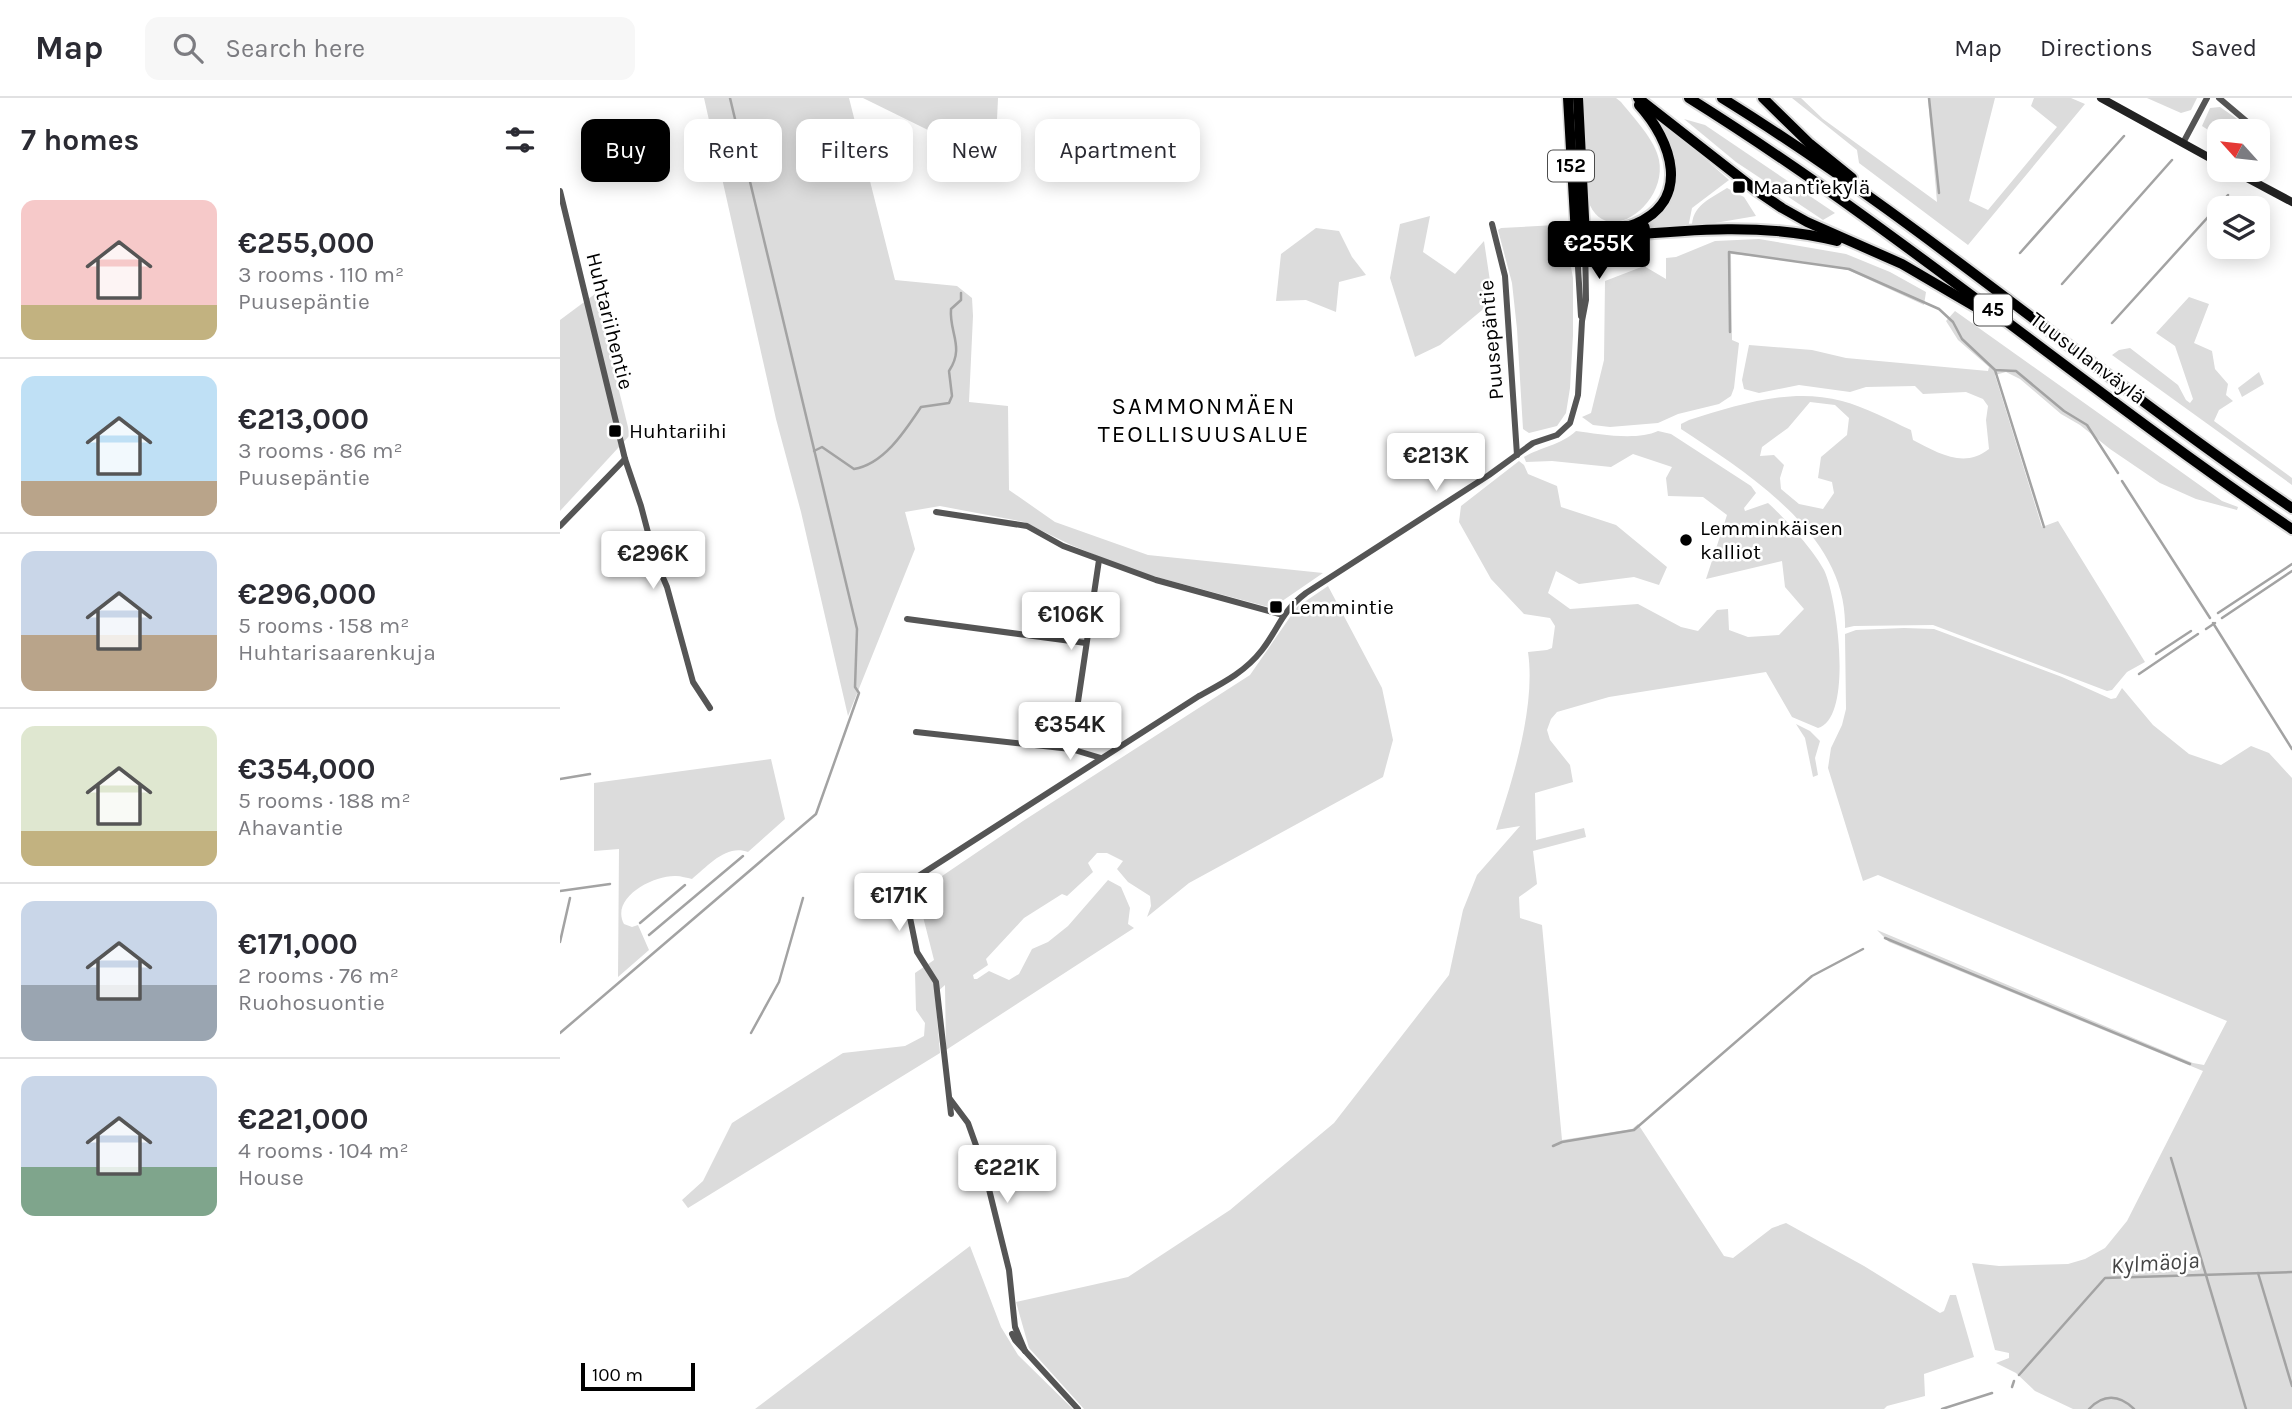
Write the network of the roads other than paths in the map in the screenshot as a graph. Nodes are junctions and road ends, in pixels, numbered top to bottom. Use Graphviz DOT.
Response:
graph roads {
  1 [pos="1568,98"];
  2 [pos="1577,98"];
  3 [pos="1635,98"];
  4 [pos="1689,98"];
  5 [pos="1722,98"];
  6 [pos="1763,98"];
  7 [pos="2101,98"];
  8 [pos="2207,98"];
  9 [pos="2219,98"];
  10 [pos="2244,119"];
  11 [pos="2183,143"];
  12 [pos="2207,156"];
  13 [pos="2254,182"];
  14 [pos="560,191"];
  15 [pos="2292,202"];
  16 [pos="1492,224"];
  17 [pos="1919,234"];
  18 [pos="1582,235"];
  19 [pos="1864,249"];
  20 [pos="2024,334"];
  21 [pos="1517,455"];
  22 [pos="625,459"];
  23 [pos="2292,508"];
  24 [pos="936,512"];
  25 [pos="560,526"];
  26 [pos="2292,529"];
  27 [pos="1099,560"];
  28 [pos="1283,615"];
  29 [pos="907,619"];
  30 [pos="1086,643"];
  31 [pos="710,708"];
  32 [pos="916,732"];
  33 [pos="1071,749"];
  34 [pos="1101,758"];
  35 [pos="948,1097"];
  36 [pos="951,1114"];
  37 [pos="1012,1334"];
  38 [pos="1025,1351"];
  39 [pos="1078,1409"];
  1 -- 18 [label="main road, 152"];
  2 -- 18 [label="main road, 152"];
  3 -- 18 [label="highway"];
  3 -- 19 [label="highway"];
  4 -- 20 [label="highway, Tuusulanväylä / 45"];
  5 -- 17 [label="highway, Tuusulanväylä / 45"];
  6 -- 17 [label="highway"];
  7 -- 11 [label="main road"];
  8 -- 11 [label="street"];
  9 -- 10 [label="street"];
  11 -- 12 [label="main road"];
  13 -- 15 [label="main road"];
  14 -- 22 [label="street, Huhtariihentie"];
  16 -- 21 [label="street, Puusepäntie"];
  17 -- 23 [label="highway, Tuusulanväylä / 45"];
  18 -- 19 [label="highway"];
  18 -- 21 [label="street"];
  19 -- 20 [label="highway"];
  20 -- 26 [label="highway, Tuusulanväylä / 45"];
  21 -- 28 [label="street"];
  22 -- 25 [label="street"];
  22 -- 31 [label="street, Huhtariihentie"];
  24 -- 27 [label="street"];
  27 -- 28 [label="street"];
  27 -- 30 [label="street"];
  28 -- 34 [label="street"];
  29 -- 30 [label="street"];
  30 -- 33 [label="street"];
  32 -- 33 [label="street"];
  33 -- 34 [label="street"];
  34 -- 35 [label="street"];
  35 -- 36 [label="street"];
  35 -- 38 [label="street"];
  37 -- 38 [label="street"];
  38 -- 39 [label="street"];
}
